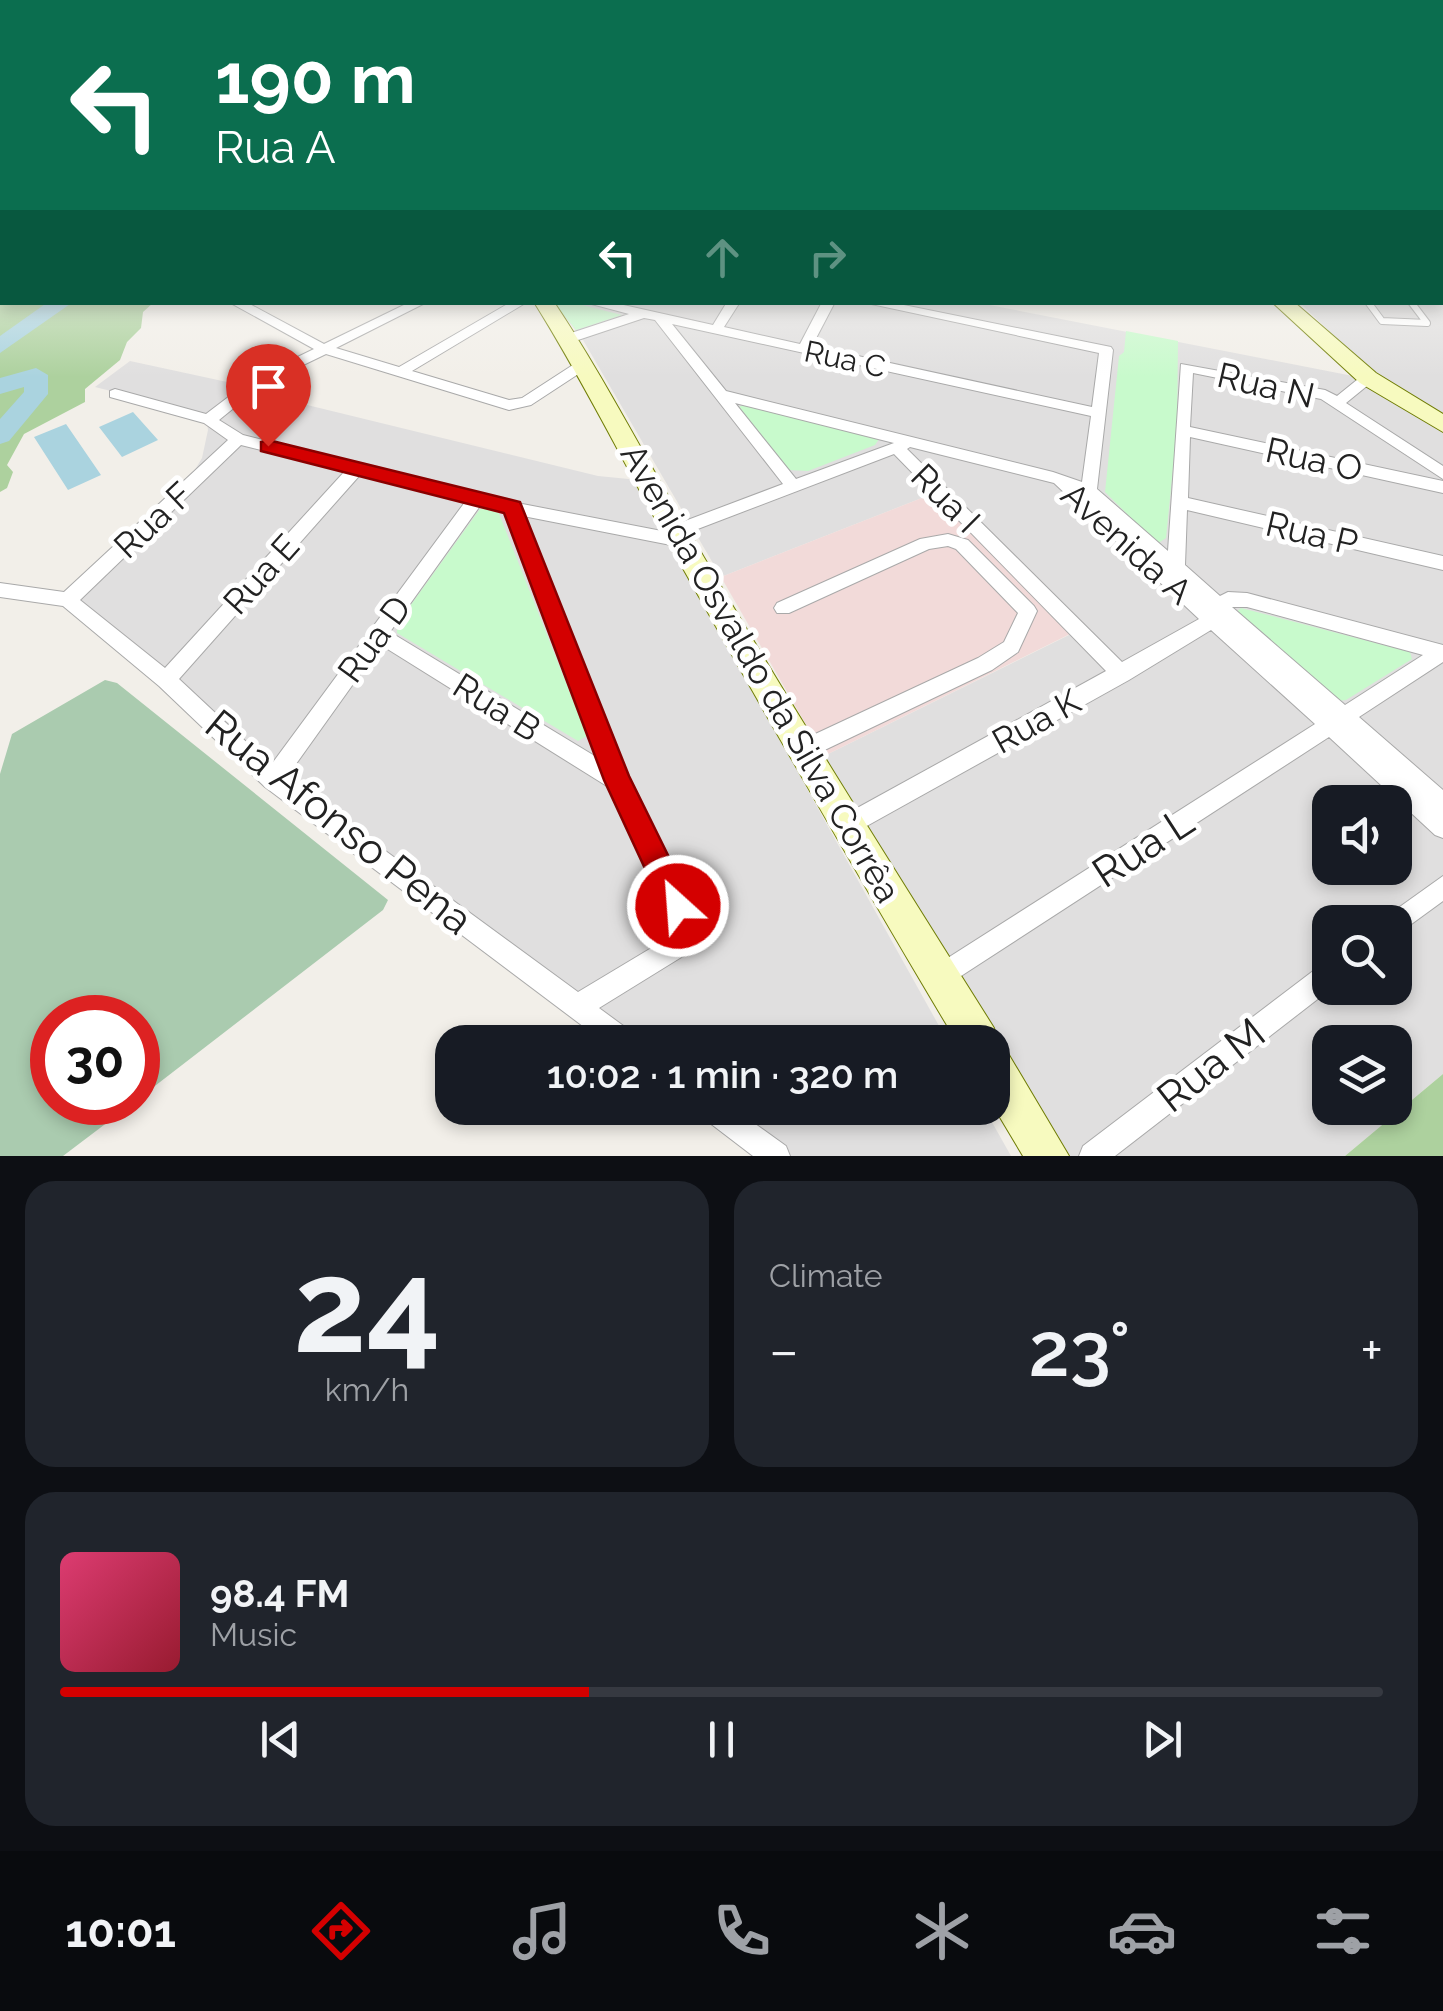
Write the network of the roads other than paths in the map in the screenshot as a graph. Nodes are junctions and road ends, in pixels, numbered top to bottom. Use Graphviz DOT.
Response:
graph roads {
  1 [pos="247,305"];
  2 [pos="415,305"];
  3 [pos="516,305"];
  4 [pos="546,305"];
  5 [pos="610,305"];
  6 [pos="732,305"];
  7 [pos="828,305"];
  8 [pos="883,305"];
  9 [pos="1285,305"];
  10 [pos="1370,305"];
  11 [pos="1413,305"];
  12 [pos="636,309"];
  13 [pos="661,319"];
  14 [pos="716,330"];
  15 [pos="567,339"];
  16 [pos="324,349"];
  17 [pos="803,350"];
  18 [pos="584,364"];
  19 [pos="399,373"];
  20 [pos="1368,378"];
  21 [pos="114,394"];
  22 [pos="722,395"];
  23 [pos="1336,403"];
  24 [pos="1099,413"];
  25 [pos="209,420"];
  26 [pos="1443,424"];
  27 [pos="1184,431"];
  28 [pos="238,439"];
  29 [pos="904,444"];
  30 [pos="357,468"];
  31 [pos="1443,474"];
  32 [pos="1053,477"];
  33 [pos="794,486"];
  34 [pos="1443,486"];
  35 [pos="1089,491"];
  36 [pos="477,498"];
  37 [pos="1182,503"];
  38 [pos="512,508"];
  39 [pos="678,536"];
  40 [pos="1443,564"];
  41 [pos="1176,568"];
  42 [pos="0,590"];
  43 [pos="68,600"];
  44 [pos="782,608"];
  45 [pos="1216,615"];
  46 [pos="377,633"];
  47 [pos="1442,653"];
  48 [pos="1122,674"];
  49 [pos="166,680"];
  50 [pos="1337,722"];
  51 [pos="803,750"];
  52 [pos="272,780"];
  53 [pos="617,780"];
  54 [pos="1443,804"];
  55 [pos="847,826"];
  56 [pos="1443,827"];
  57 [pos="1443,887"];
  58 [pos="1412,911"];
  59 [pos="941,977"];
  60 [pos="1312,988"];
  61 [pos="577,1008"];
  62 [pos="600,1025"];
  63 [pos="970,1025"];
  64 [pos="1010,1094"];
  65 [pos="734,1125"];
  66 [pos="776,1156"];
  67 [pos="1048,1156"];
  68 [pos="1092,1156"];
  1 -- 16 [label="street"];
  2 -- 16 [label="street"];
  3 -- 19 [label="street"];
  4 -- 15 [label="street, Avenida Osvaldo da Silva Corrêa"];
  5 -- 12 [label="street, Rua C"];
  6 -- 14 [label="street"];
  7 -- 17 [label="street"];
  8 -- 24 [label="street"];
  9 -- 20 [label="street"];
  10 -- 11 [label="lane"];
  12 -- 13 [label="street, Rua C"];
  12 -- 15 [label="street"];
  13 -- 14 [label="street, Rua C"];
  13 -- 22 [label="street"];
  14 -- 17 [label="street, Rua C"];
  15 -- 18 [label="street, Avenida Osvaldo da Silva Corrêa"];
  16 -- 19 [label="street"];
  16 -- 25 [label="street"];
  17 -- 24 [label="street, Rua C"];
  18 -- 19 [label="street"];
  18 -- 39 [label="street, Avenida Osvaldo da Silva Corrêa"];
  20 -- 23 [label="street"];
  20 -- 26 [label="street"];
  21 -- 25 [label="street"];
  22 -- 29 [label="street"];
  22 -- 33 [label="street"];
  23 -- 27 [label="street, Rua N"];
  23 -- 31 [label="street, Rua N"];
  24 -- 35 [label="street"];
  25 -- 28 [label="street"];
  27 -- 34 [label="street, Rua O"];
  27 -- 37 [label="street"];
  28 -- 30 [label="street"];
  28 -- 43 [label="street, Rua F"];
  29 -- 32 [label="street"];
  29 -- 33 [label="street, Rua I"];
  29 -- 48 [label="street, Rua I"];
  30 -- 36 [label="street"];
  30 -- 49 [label="street, Rua E"];
  32 -- 35 [label="street, Avenida A"];
  32 -- 45 [label="street, Avenida A"];
  33 -- 39 [label="street, Rua I"];
  35 -- 41 [label="street, Avenida A"];
  36 -- 38 [label="street"];
  36 -- 46 [label="street, Rua D"];
  37 -- 40 [label="street, Rua P"];
  37 -- 41 [label="street"];
  38 -- 39 [label="street"];
  38 -- 53 [label="street"];
  39 -- 51 [label="street, Avenida Osvaldo da Silva Corrêa"];
  41 -- 45 [label="street, Avenida A"];
  42 -- 43 [label="street"];
  43 -- 49 [label="street, Rua Afonso Pena"];
  44 -- 51 [label="street"];
  45 -- 47 [label="street"];
  45 -- 48 [label="street, Rua K"];
  45 -- 50 [label="street, Avenida A"];
  46 -- 52 [label="street, Rua D"];
  46 -- 53 [label="street, Rua B"];
  47 -- 50 [label="street, Rua L"];
  48 -- 55 [label="street, Rua K"];
  49 -- 52 [label="street, Rua Afonso Pena"];
  50 -- 54 [label="street, Avenida A"];
  50 -- 56 [label="street, Avenida A"];
  50 -- 59 [label="street, Rua L"];
  51 -- 55 [label="street, Avenida Osvaldo da Silva Corrêa"];
  52 -- 61 [label="street, Rua Afonso Pena"];
  53 -- 61 [label="street"];
  55 -- 59 [label="street, Avenida Osvaldo da Silva Corrêa"];
  57 -- 58 [label="street"];
  59 -- 63 [label="street, Avenida Osvaldo da Silva Corrêa"];
  60 -- 68 [label="street, Rua M"];
  61 -- 62 [label="street, Rua Afonso Pena"];
  64 -- 67 [label="street"];
  65 -- 66 [label="street"];
}
